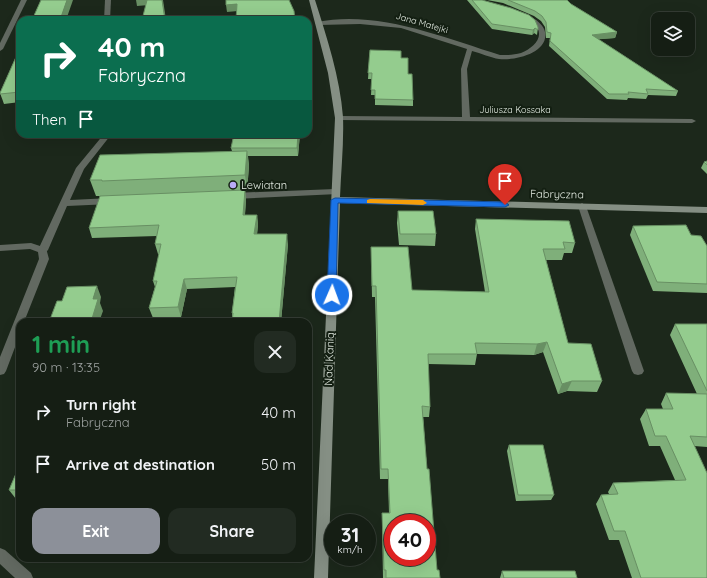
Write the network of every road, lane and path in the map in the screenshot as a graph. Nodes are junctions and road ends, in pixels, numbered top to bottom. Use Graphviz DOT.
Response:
graph roads {
  1 [pos="24,0"];
  2 [pos="108,0"];
  3 [pos="312,0"];
  4 [pos="515,12"];
  5 [pos="16,16"];
  6 [pos="16,16"];
  7 [pos="107,16"];
  8 [pos="319,23"];
  9 [pos="470,48"];
  10 [pos="0,49"];
  11 [pos="339,118"];
  12 [pos="466,119"];
  13 [pos="692,120"];
  14 [pos="105,138"];
  15 [pos="335,196"];
  16 [pos="223,197"];
  17 [pos="120,200"];
  18 [pos="64,202"];
  19 [pos="582,206"];
  20 [pos="707,210"];
  21 [pos="0,248"];
  22 [pos="43,250"];
  23 [pos="21,318"];
  24 [pos="16,330"];
  25 [pos="0,371"];
  26 [pos="638,371"];
  27 [pos="0,555"];
  28 [pos="26,578"];
  29 [pos="321,578"];
  1 -- 5 [label="street"];
  2 -- 7 [label="street"];
  3 -- 8 [label="street, Nad Kanią"];
  4 -- 9 [label="street, Jana Matejki"];
  6 -- 10 [label="street"];
  8 -- 9 [label="street, Jana Matejki"];
  8 -- 11 [label="street, Nad Kanią"];
  9 -- 12 [label="street"];
  11 -- 12 [label="street, Juliusza Kossaka"];
  11 -- 15 [label="street, Nad Kanią"];
  12 -- 13 [label="street, Juliusza Kossaka"];
  14 -- 18 [label="street"];
  15 -- 16 [label="street"];
  15 -- 19 [label="street, Fabryczna"];
  15 -- 29 [label="street, Nad Kanią"];
  17 -- 18 [label="street"];
  18 -- 22 [label="street"];
  19 -- 20 [label="street, Fabryczna"];
  19 -- 26 [label="street"];
  21 -- 22 [label="street"];
  22 -- 23 [label="street"];
  24 -- 25 [label="street"];
  27 -- 28 [label="street"];
}
